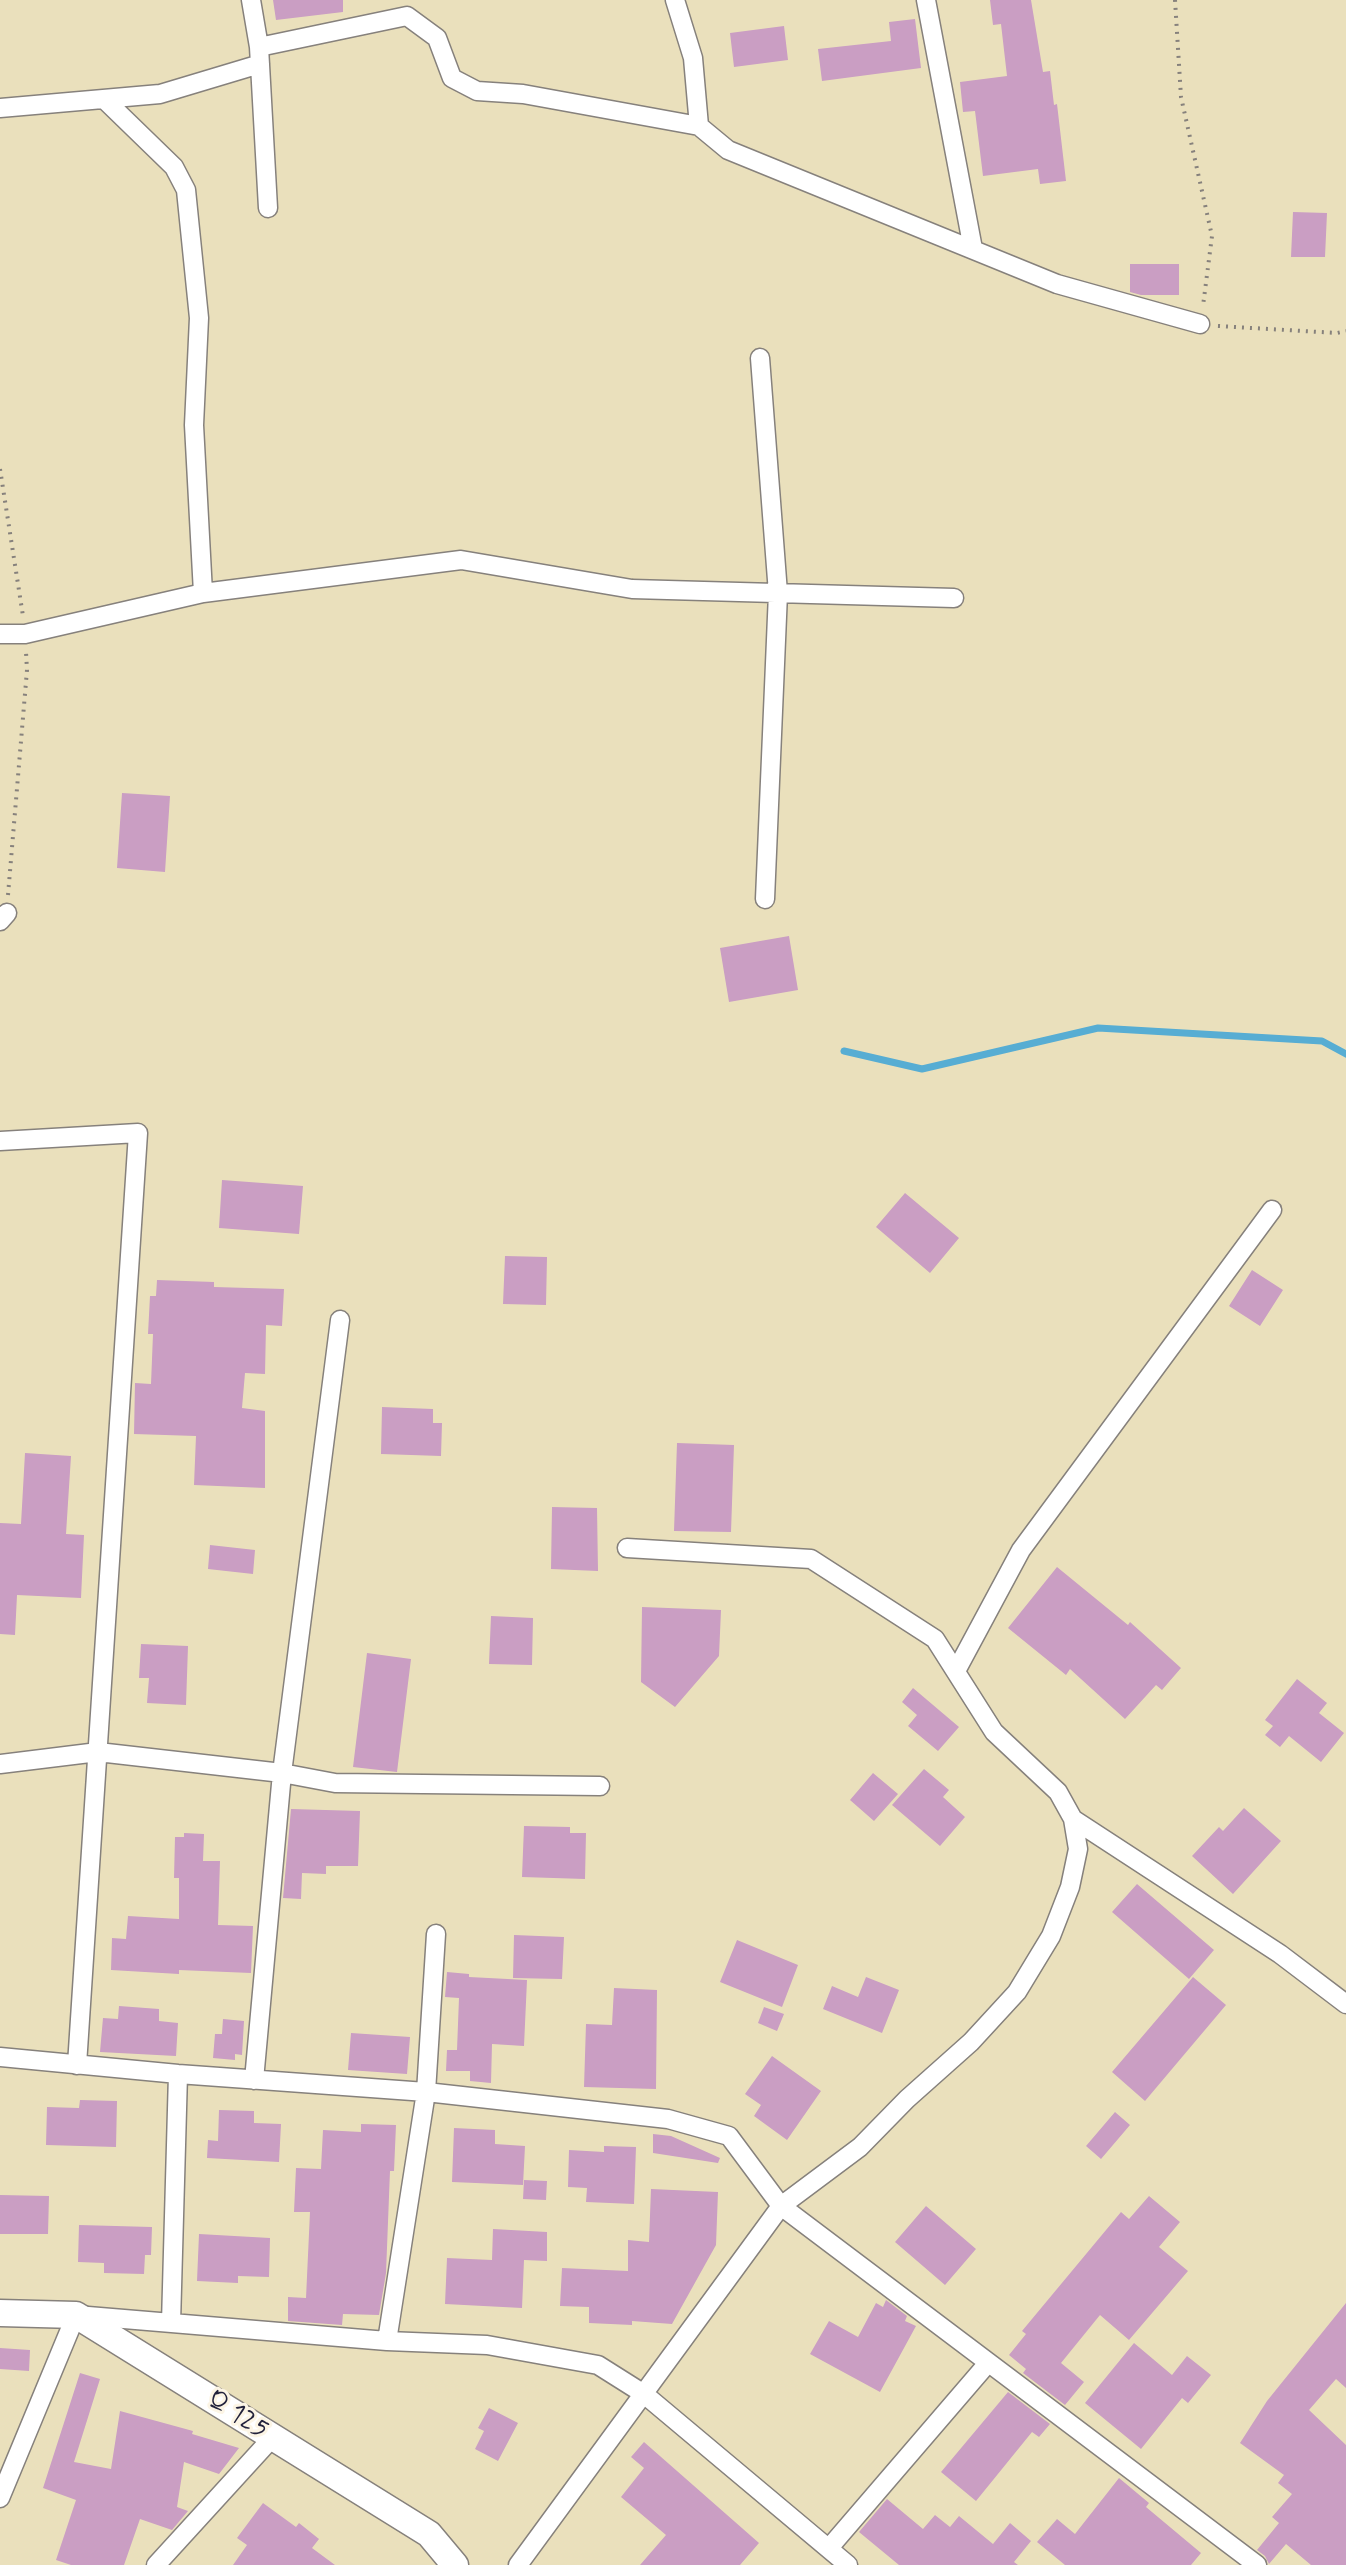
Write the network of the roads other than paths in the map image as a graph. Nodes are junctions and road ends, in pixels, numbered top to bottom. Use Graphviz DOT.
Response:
graph roads {
  1 [pos="251,0"];
  2 [pos="675,0"];
  3 [pos="926,0"];
  4 [pos="259,55"];
  5 [pos="105,100"];
  6 [pos="0,108"];
  7 [pos="699,126"];
  8 [pos="268,208"];
  9 [pos="973,249"];
  10 [pos="1200,324"];
  11 [pos="760,358"];
  12 [pos="203,593"];
  13 [pos="778,593"];
  14 [pos="954,598"];
  15 [pos="0,634"];
  16 [pos="765,899"];
  17 [pos="0,1141"];
  18 [pos="1272,1210"];
  19 [pos="340,1320"];
  20 [pos="627,1548"];
  21 [pos="956,1671"];
  22 [pos="98,1752"];
  23 [pos="0,1764"];
  24 [pos="282,1773"];
  25 [pos="600,1786"];
  26 [pos="1073,1819"];
  27 [pos="436,1934"];
  28 [pos="1346,2004"];
  29 [pos="0,2057"];
  30 [pos="77,2065"];
  31 [pos="178,2074"];
  32 [pos="254,2080"];
  33 [pos="426,2092"];
  34 [pos="781,2206"];
  35 [pos="0,2313"];
  36 [pos="76,2315"];
  37 [pos="171,2323"];
  38 [pos="387,2341"];
  39 [pos="988,2363"];
  40 [pos="644,2394"];
  41 [pos="272,2438"];
  42 [pos="0,2498"];
  43 [pos="829,2548"];
  44 [pos="156,2565"];
  45 [pos="455,2565"];
  46 [pos="518,2565"];
  47 [pos="848,2565"];
  48 [pos="1257,2565"];
  1 -- 4 [label="street"];
  2 -- 7 [label="street"];
  3 -- 9 [label="street"];
  4 -- 5 [label="street"];
  4 -- 7 [label="street"];
  4 -- 8 [label="street"];
  5 -- 6 [label="street"];
  5 -- 12 [label="street"];
  7 -- 9 [label="street"];
  9 -- 10 [label="street"];
  11 -- 13 [label="street"];
  12 -- 13 [label="street"];
  12 -- 15 [label="street"];
  13 -- 14 [label="street"];
  13 -- 16 [label="street"];
  17 -- 22 [label="street"];
  18 -- 21 [label="street"];
  19 -- 24 [label="street"];
  20 -- 21 [label="street"];
  21 -- 26 [label="street"];
  22 -- 23 [label="street"];
  22 -- 24 [label="street"];
  22 -- 30 [label="street"];
  24 -- 25 [label="street"];
  24 -- 32 [label="street"];
  26 -- 28 [label="street"];
  26 -- 34 [label="street"];
  27 -- 33 [label="street"];
  29 -- 30 [label="street"];
  30 -- 31 [label="street"];
  31 -- 32 [label="street"];
  31 -- 37 [label="street"];
  32 -- 33 [label="street"];
  33 -- 34 [label="street"];
  33 -- 38 [label="street"];
  34 -- 39 [label="street"];
  34 -- 40 [label="street"];
  35 -- 36 [label="street"];
  36 -- 37 [label="street"];
  36 -- 41 [label="street, Q 125"];
  36 -- 42 [label="street"];
  37 -- 38 [label="street"];
  38 -- 40 [label="street"];
  39 -- 43 [label="street"];
  39 -- 48 [label="street"];
  40 -- 43 [label="street"];
  40 -- 46 [label="street"];
  41 -- 44 [label="street"];
  41 -- 45 [label="street, Q 125"];
  43 -- 47 [label="street"];
}
